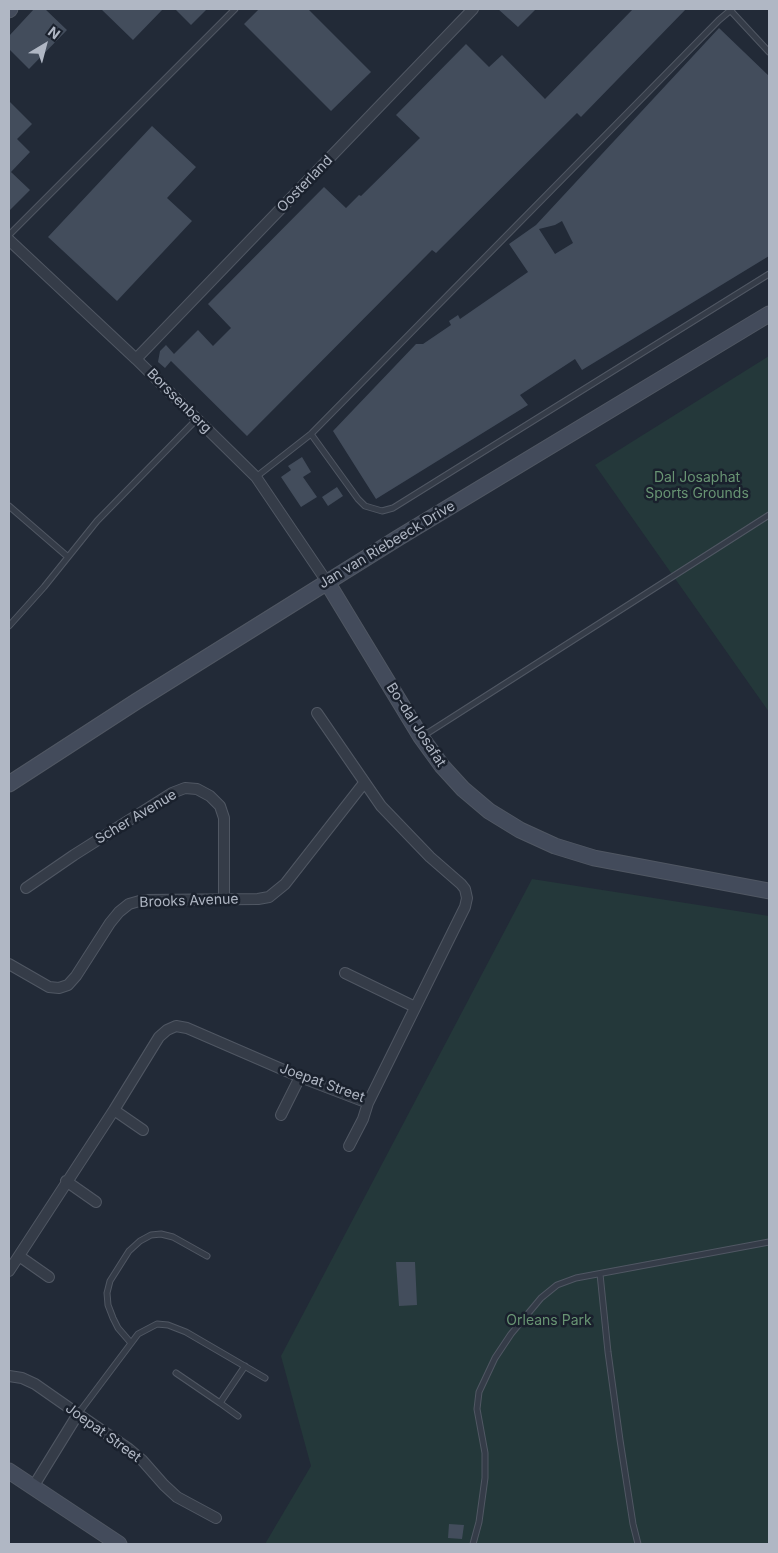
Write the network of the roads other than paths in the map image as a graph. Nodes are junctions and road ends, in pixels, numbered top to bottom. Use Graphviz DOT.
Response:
graph roads {
  1 [pos="235,9"];
  2 [pos="473,9"];
  3 [pos="731,9"];
  4 [pos="769,52"];
  5 [pos="9,235"];
  6 [pos="9,240"];
  7 [pos="769,274"];
  8 [pos="769,314"];
  9 [pos="136,359"];
  10 [pos="197,419"];
  11 [pos="311,434"];
  12 [pos="256,477"];
  13 [pos="9,506"];
  14 [pos="769,515"];
  15 [pos="68,557"];
  16 [pos="327,582"];
  17 [pos="9,626"];
  18 [pos="317,713"];
  19 [pos="421,737"];
  20 [pos="364,783"];
  21 [pos="9,784"];
  22 [pos="26,888"];
  23 [pos="769,891"];
  24 [pos="224,899"];
  25 [pos="9,964"];
  26 [pos="345,973"];
  27 [pos="415,1006"];
  28 [pos="300,1077"];
  29 [pos="368,1103"];
  30 [pos="114,1110"];
  31 [pos="281,1115"];
  32 [pos="143,1130"];
  33 [pos="349,1146"];
  34 [pos="66,1181"];
  35 [pos="96,1202"];
  36 [pos="769,1242"];
  37 [pos="18,1256"];
  38 [pos="207,1256"];
  39 [pos="9,1271"];
  40 [pos="600,1274"];
  41 [pos="48,1277"];
  42 [pos="131,1343"];
  43 [pos="245,1366"];
  44 [pos="176,1373"];
  45 [pos="9,1376"];
  46 [pos="265,1378"];
  47 [pos="220,1403"];
  48 [pos="78,1414"];
  49 [pos="238,1416"];
  50 [pos="9,1471"];
  51 [pos="33,1487"];
  52 [pos="216,1518"];
  53 [pos="119,1544"];
  54 [pos="473,1544"];
  55 [pos="638,1544"];
  1 -- 5 [label="lane"];
  2 -- 9 [label="street, Oosterland"];
  3 -- 4 [label="lane"];
  3 -- 11 [label="lane"];
  6 -- 9 [label="street, Borssenberg"];
  7 -- 11 [label="lane"];
  8 -- 16 [label="main road, Jan van Riebeeck Drive"];
  9 -- 10 [label="street, Borssenberg"];
  10 -- 12 [label="street, Borssenberg"];
  10 -- 15 [label="lane"];
  11 -- 12 [label="lane"];
  12 -- 16 [label="street, Borssenberg"];
  13 -- 15 [label="lane"];
  14 -- 19 [label="lane"];
  15 -- 17 [label="lane"];
  16 -- 19 [label="main road, Bo-dal Josafat"];
  16 -- 21 [label="main road, Jan van Riebeeck Drive"];
  18 -- 20 [label="street, Joepat Street"];
  19 -- 23 [label="main road, Bo-dal Josafat"];
  20 -- 24 [label="street, Brooks Avenue"];
  20 -- 27 [label="street, Joepat Street"];
  22 -- 24 [label="street, Scher Avenue"];
  24 -- 25 [label="street, Brooks Avenue"];
  26 -- 27 [label="street"];
  27 -- 29 [label="street, Joepat Street"];
  28 -- 29 [label="street, Joepat Street"];
  28 -- 30 [label="street, Joepat Street"];
  28 -- 31 [label="street"];
  29 -- 33 [label="street"];
  30 -- 32 [label="street"];
  30 -- 34 [label="street, Joepat Street"];
  34 -- 35 [label="street"];
  34 -- 37 [label="street, Joepat Street"];
  36 -- 40 [label="lane"];
  37 -- 39 [label="street, Joepat Street"];
  37 -- 41 [label="street"];
  38 -- 42 [label="lane"];
  40 -- 54 [label="lane"];
  40 -- 55 [label="lane"];
  42 -- 43 [label="lane"];
  42 -- 48 [label="lane"];
  43 -- 46 [label="lane"];
  43 -- 47 [label="lane"];
  44 -- 47 [label="lane"];
  45 -- 48 [label="street, Joepat Street"];
  47 -- 49 [label="lane"];
  48 -- 51 [label="street"];
  48 -- 52 [label="street, Joepat Street"];
  50 -- 51 [label="main road"];
  51 -- 53 [label="main road"];
}
